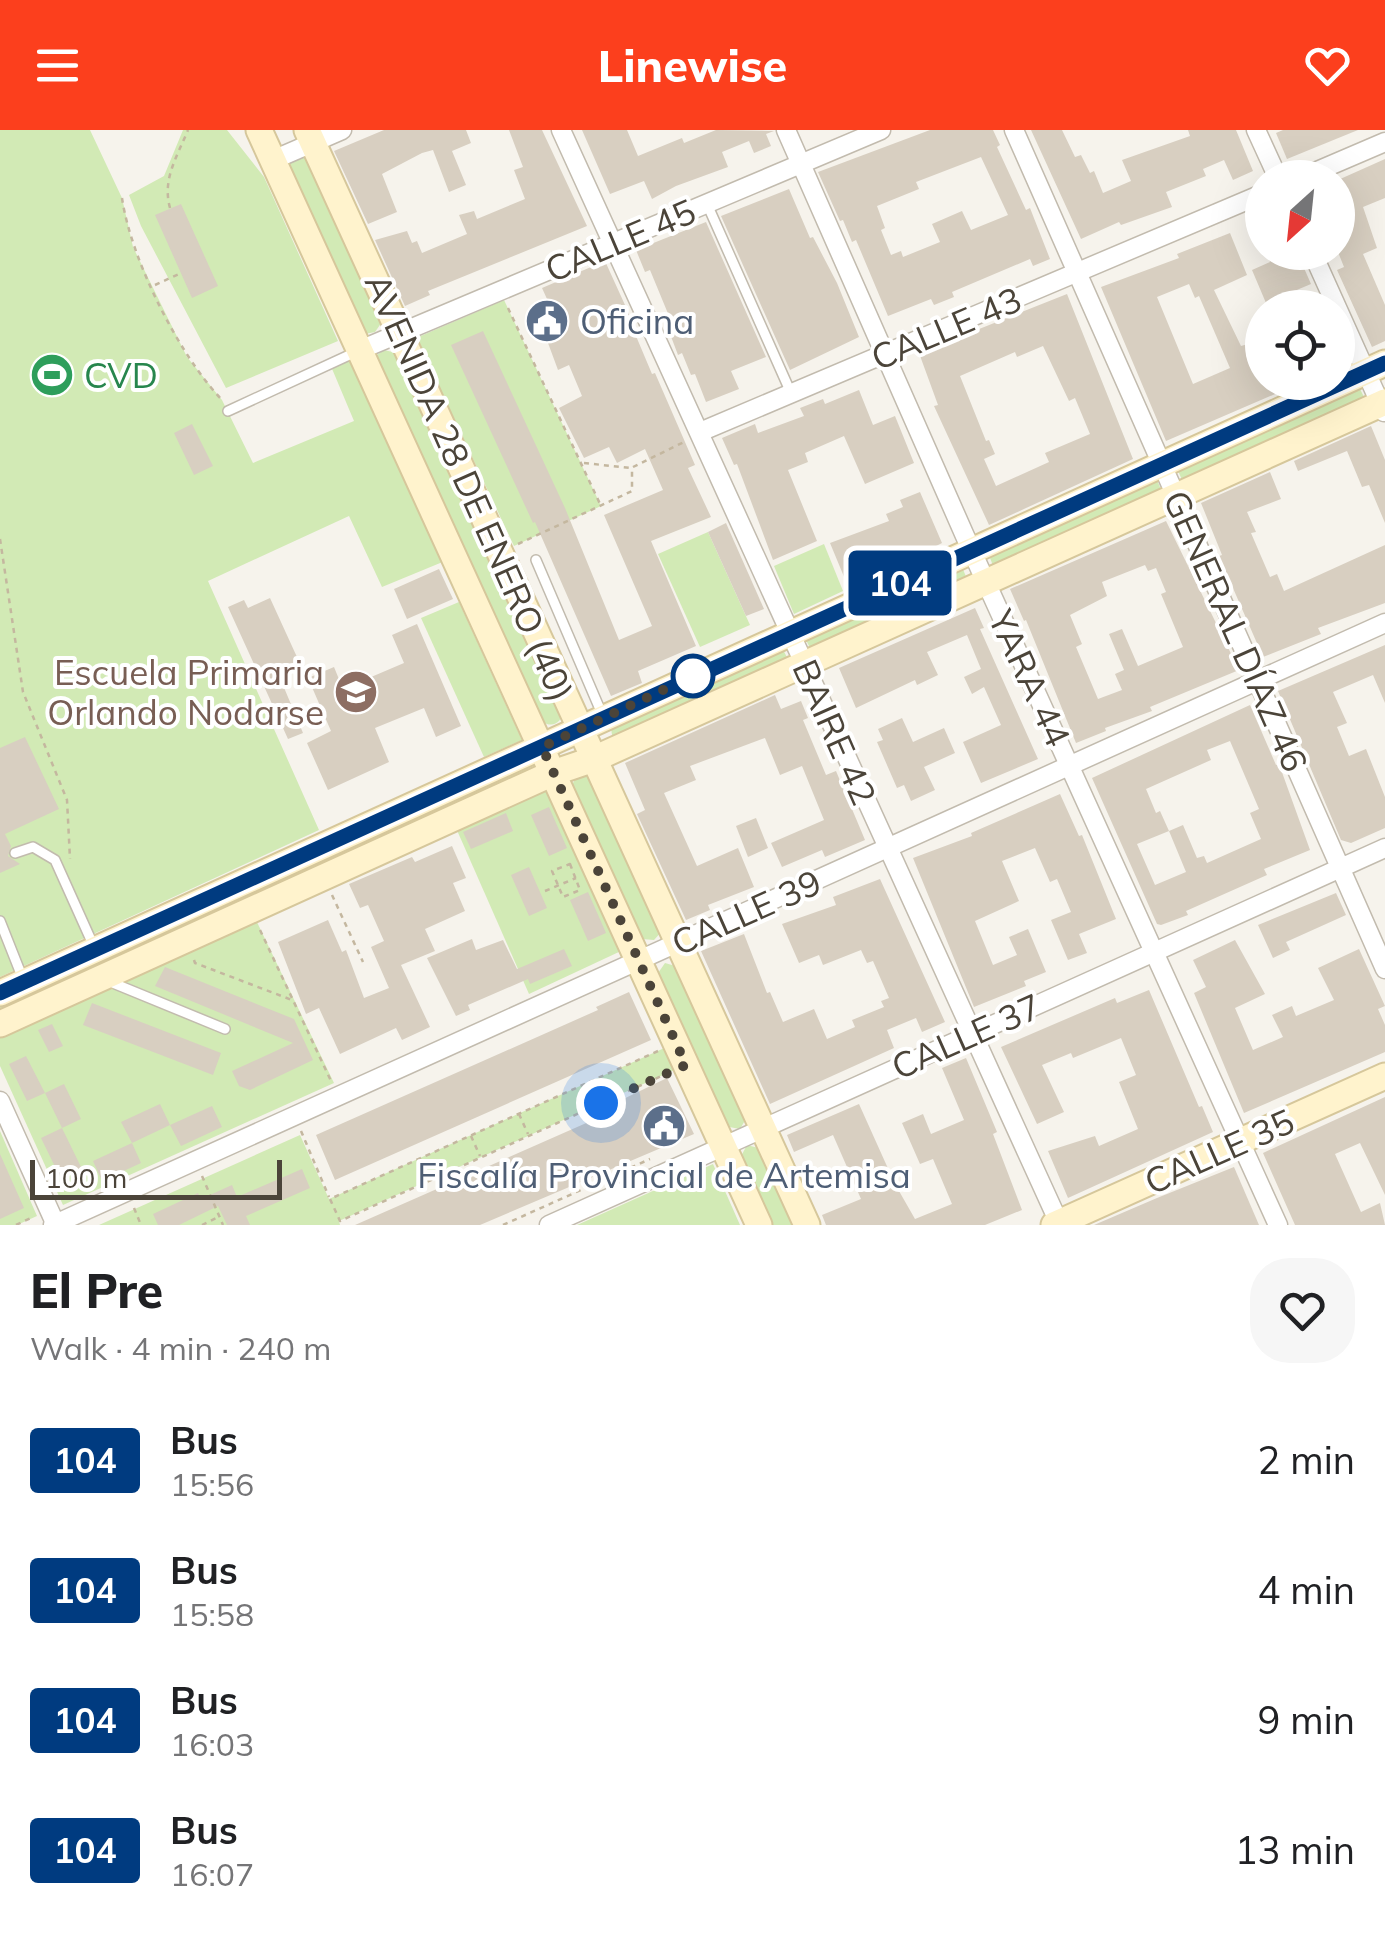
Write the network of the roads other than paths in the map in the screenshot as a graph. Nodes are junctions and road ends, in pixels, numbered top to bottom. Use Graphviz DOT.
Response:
graph roads {
  1 [pos="259,130"];
  2 [pos="342,130"];
  3 [pos="561,130"];
  4 [pos="786,130"];
  5 [pos="880,130"];
  6 [pos="1014,130"];
  7 [pos="1256,130"];
  8 [pos="310,136"];
  9 [pos="1385,142"];
  10 [pos="272,160"];
  11 [pos="1270,160"];
  12 [pos="1343,160"];
  13 [pos="802,164"];
  14 [pos="1245,201"];
  15 [pos="707,203"];
  16 [pos="613,243"];
  17 [pos="1322,270"];
  18 [pos="1077,272"];
  19 [pos="400,333"];
  20 [pos="360,350"];
  21 [pos="884,354"];
  22 [pos="1376,367"];
  23 [pos="791,393"];
  24 [pos="1384,406"];
  25 [pos="228,411"];
  26 [pos="700,432"];
  27 [pos="1162,464"];
  28 [pos="1176,496"];
  29 [pos="972,550"];
  30 [pos="536,560"];
  31 [pos="986,582"];
  32 [pos="1385,623"];
  33 [pos="790,632"];
  34 [pos="804,664"];
  35 [pos="1258,680"];
  36 [pos="604,717"];
  37 [pos="580,728"];
  38 [pos="542,747"];
  39 [pos="594,758"];
  40 [pos="1070,765"];
  41 [pos="553,773"];
  42 [pos="888,848"];
  43 [pos="1385,848"];
  44 [pos="15,853"];
  45 [pos="1340,868"];
  46 [pos="0,921"];
  47 [pos="678,942"];
  48 [pos="95,950"];
  49 [pos="1155,952"];
  50 [pos="638,960"];
  51 [pos="1385,968"];
  52 [pos="101,978"];
  53 [pos="24,982"];
  54 [pos="0,993"];
  55 [pos="0,1024"];
  56 [pos="225,1029"];
  57 [pos="972,1033"];
  58 [pos="1385,1076"];
  59 [pos="0,1101"];
  60 [pos="763,1128"];
  61 [pos="1240,1141"];
  62 [pos="723,1146"];
  63 [pos="1057,1224"];
  64 [pos="55,1225"];
  65 [pos="549,1225"];
  66 [pos="759,1225"];
  67 [pos="807,1225"];
  68 [pos="1278,1225"];
  1 -- 10 [label="main road, AVENIDA 28 DE ENERO (40)"];
  2 -- 8 [label="street"];
  3 -- 16 [label="street, BAIRE 42"];
  4 -- 13 [label="street, YARA 44"];
  5 -- 13 [label="street, CALLE 45"];
  6 -- 18 [label="street, GENERAL DÍAZ 46"];
  7 -- 11 [label="street"];
  8 -- 10 [label="street"];
  8 -- 19 [label="main road, AVENIDA 28 DE ENERO (40)"];
  9 -- 12 [label="street"];
  10 -- 20 [label="main road, AVENIDA 28 DE ENERO (40)"];
  13 -- 15 [label="street, CALLE 45"];
  13 -- 21 [label="street, YARA 44"];
  14 -- 18 [label="street, CALLE 43"];
  15 -- 16 [label="street, CALLE 45"];
  15 -- 23 [label="lane"];
  16 -- 19 [label="street, CALLE 45"];
  16 -- 26 [label="street, BAIRE 42"];
  17 -- 22 [label="street"];
  18 -- 21 [label="street, CALLE 43"];
  18 -- 27 [label="street, GENERAL DÍAZ 46"];
  19 -- 20 [label="street, CALLE 45"];
  19 -- 37 [label="main road, AVENIDA 28 DE ENERO (40)"];
  20 -- 25 [label="lane"];
  20 -- 38 [label="main road, AVENIDA 28 DE ENERO (40)"];
  21 -- 23 [label="street, CALLE 43"];
  21 -- 29 [label="street, YARA 44"];
  22 -- 24 [label="street"];
  22 -- 27 [label="main road"];
  23 -- 26 [label="street, CALLE 43"];
  24 -- 28 [label="main road"];
  26 -- 33 [label="street, BAIRE 42"];
  27 -- 28 [label="street, GENERAL DÍAZ 46"];
  27 -- 29 [label="main road"];
  28 -- 31 [label="main road"];
  28 -- 35 [label="street, GENERAL DÍAZ 46"];
  29 -- 31 [label="street, YARA 44"];
  29 -- 33 [label="main road"];
  30 -- 36 [label="lane"];
  31 -- 34 [label="main road"];
  31 -- 40 [label="street, YARA 44"];
  32 -- 35 [label="street, CALLE 39"];
  33 -- 34 [label="street, BAIRE 42"];
  33 -- 36 [label="main road"];
  34 -- 39 [label="main road"];
  34 -- 42 [label="street, BAIRE 42"];
  35 -- 40 [label="street, CALLE 39"];
  35 -- 45 [label="street, GENERAL DÍAZ 46"];
  36 -- 37 [label="main road"];
  37 -- 38 [label="main road"];
  37 -- 39 [label="main road, AVENIDA 28 DE ENERO (40)"];
  38 -- 41 [label="main road, AVENIDA 28 DE ENERO (40)"];
  38 -- 48 [label="main road"];
  39 -- 41 [label="main road"];
  39 -- 47 [label="main road, AVENIDA 28 DE ENERO (40)"];
  40 -- 42 [label="street, CALLE 39"];
  40 -- 49 [label="street, YARA 44"];
  41 -- 50 [label="main road, AVENIDA 28 DE ENERO (40)"];
  41 -- 52 [label="main road"];
  42 -- 47 [label="street, CALLE 39"];
  42 -- 57 [label="street, BAIRE 42"];
  43 -- 45 [label="street, CALLE 37"];
  44 -- 48 [label="lane"];
  45 -- 49 [label="street, CALLE 37"];
  45 -- 51 [label="street, GENERAL DÍAZ 46"];
  46 -- 53 [label="lane"];
  47 -- 50 [label="street, CALLE 39"];
  47 -- 60 [label="main road, AVENIDA 28 DE ENERO (40)"];
  48 -- 53 [label="main road"];
  49 -- 57 [label="street, CALLE 37"];
  49 -- 61 [label="street, YARA 44"];
  50 -- 62 [label="main road, AVENIDA 28 DE ENERO (40)"];
  50 -- 64 [label="street, CALLE 39"];
  52 -- 55 [label="main road"];
  52 -- 56 [label="lane"];
  53 -- 54 [label="main road"];
  57 -- 60 [label="street, CALLE 37"];
  57 -- 63 [label="street, BAIRE 42"];
  58 -- 61 [label="main road, CALLE 35"];
  59 -- 64 [label="street"];
  60 -- 62 [label="street, CALLE 37"];
  60 -- 67 [label="main road, AVENIDA 28 DE ENERO (40)"];
  61 -- 63 [label="main road, CALLE 35"];
  61 -- 68 [label="street, YARA 44"];
  62 -- 65 [label="street, CALLE 37"];
  62 -- 66 [label="main road, AVENIDA 28 DE ENERO (40)"];
}
